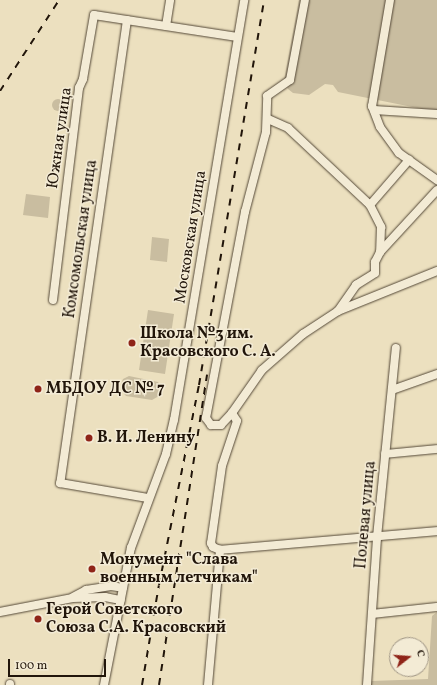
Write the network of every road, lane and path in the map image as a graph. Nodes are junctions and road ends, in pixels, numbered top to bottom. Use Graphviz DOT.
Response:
graph roads {
  1 [pos="170,0"];
  2 [pos="244,0"];
  3 [pos="305,0"];
  4 [pos="390,0"];
  5 [pos="127,20"];
  6 [pos="166,26"];
  7 [pos="237,37"];
  8 [pos="374,110"];
  9 [pos="437,114"];
  10 [pos="268,118"];
  11 [pos="409,160"];
  12 [pos="437,180"];
  13 [pos="437,190"];
  14 [pos="370,205"];
  15 [pos="380,252"];
  16 [pos="437,271"];
  17 [pos="53,300"];
  18 [pos="338,311"];
  19 [pos="396,348"];
  20 [pos="437,374"];
  21 [pos="392,390"];
  22 [pos="234,416"];
  23 [pos="217,426"];
  24 [pos="437,449"];
  25 [pos="226,450"];
  26 [pos="385,454"];
  27 [pos="148,498"];
  28 [pos="437,531"];
  29 [pos="377,537"];
  30 [pos="220,550"];
  31 [pos="123,588"];
  32 [pos="73,598"];
  33 [pos="121,600"];
  34 [pos="437,607"];
  35 [pos="0,612"];
  36 [pos="372,614"];
  37 [pos="104,685"];
  38 [pos="208,685"];
  39 [pos="367,685"];
  1 -- 6 [label="street"];
  2 -- 7 [label="street, Московская улица"];
  3 -- 10 [label="street"];
  4 -- 8 [label="street"];
  5 -- 6 [label="street"];
  5 -- 17 [label="street, Южная улица"];
  5 -- 27 [label="street, Комсомольская улица"];
  6 -- 7 [label="street"];
  7 -- 27 [label="street, Московская улица"];
  8 -- 9 [label="street"];
  8 -- 11 [label="street"];
  10 -- 14 [label="street"];
  10 -- 23 [label="street"];
  11 -- 12 [label="street"];
  11 -- 14 [label="street"];
  13 -- 15 [label="street"];
  14 -- 15 [label="street"];
  15 -- 18 [label="street"];
  16 -- 18 [label="street"];
  18 -- 22 [label="street"];
  19 -- 21 [label="street, Полевая улица"];
  20 -- 21 [label="street"];
  21 -- 26 [label="street, Полевая улица"];
  22 -- 23 [label="street"];
  22 -- 25 [label="street"];
  23 -- 25 [label="street"];
  24 -- 26 [label="street"];
  25 -- 30 [label="street"];
  26 -- 29 [label="street, Полевая улица"];
  27 -- 31 [label="street, Московская улица"];
  28 -- 29 [label="street"];
  29 -- 30 [label="street"];
  29 -- 36 [label="street, Полевая улица"];
  30 -- 38 [label="street"];
  31 -- 32 [label="street"];
  31 -- 33 [label="street, Московская улица"];
  32 -- 33 [label="street"];
  32 -- 35 [label="street"];
  33 -- 37 [label="street, Московская улица"];
  34 -- 36 [label="street"];
  36 -- 39 [label="street, Полевая улица"];
}
